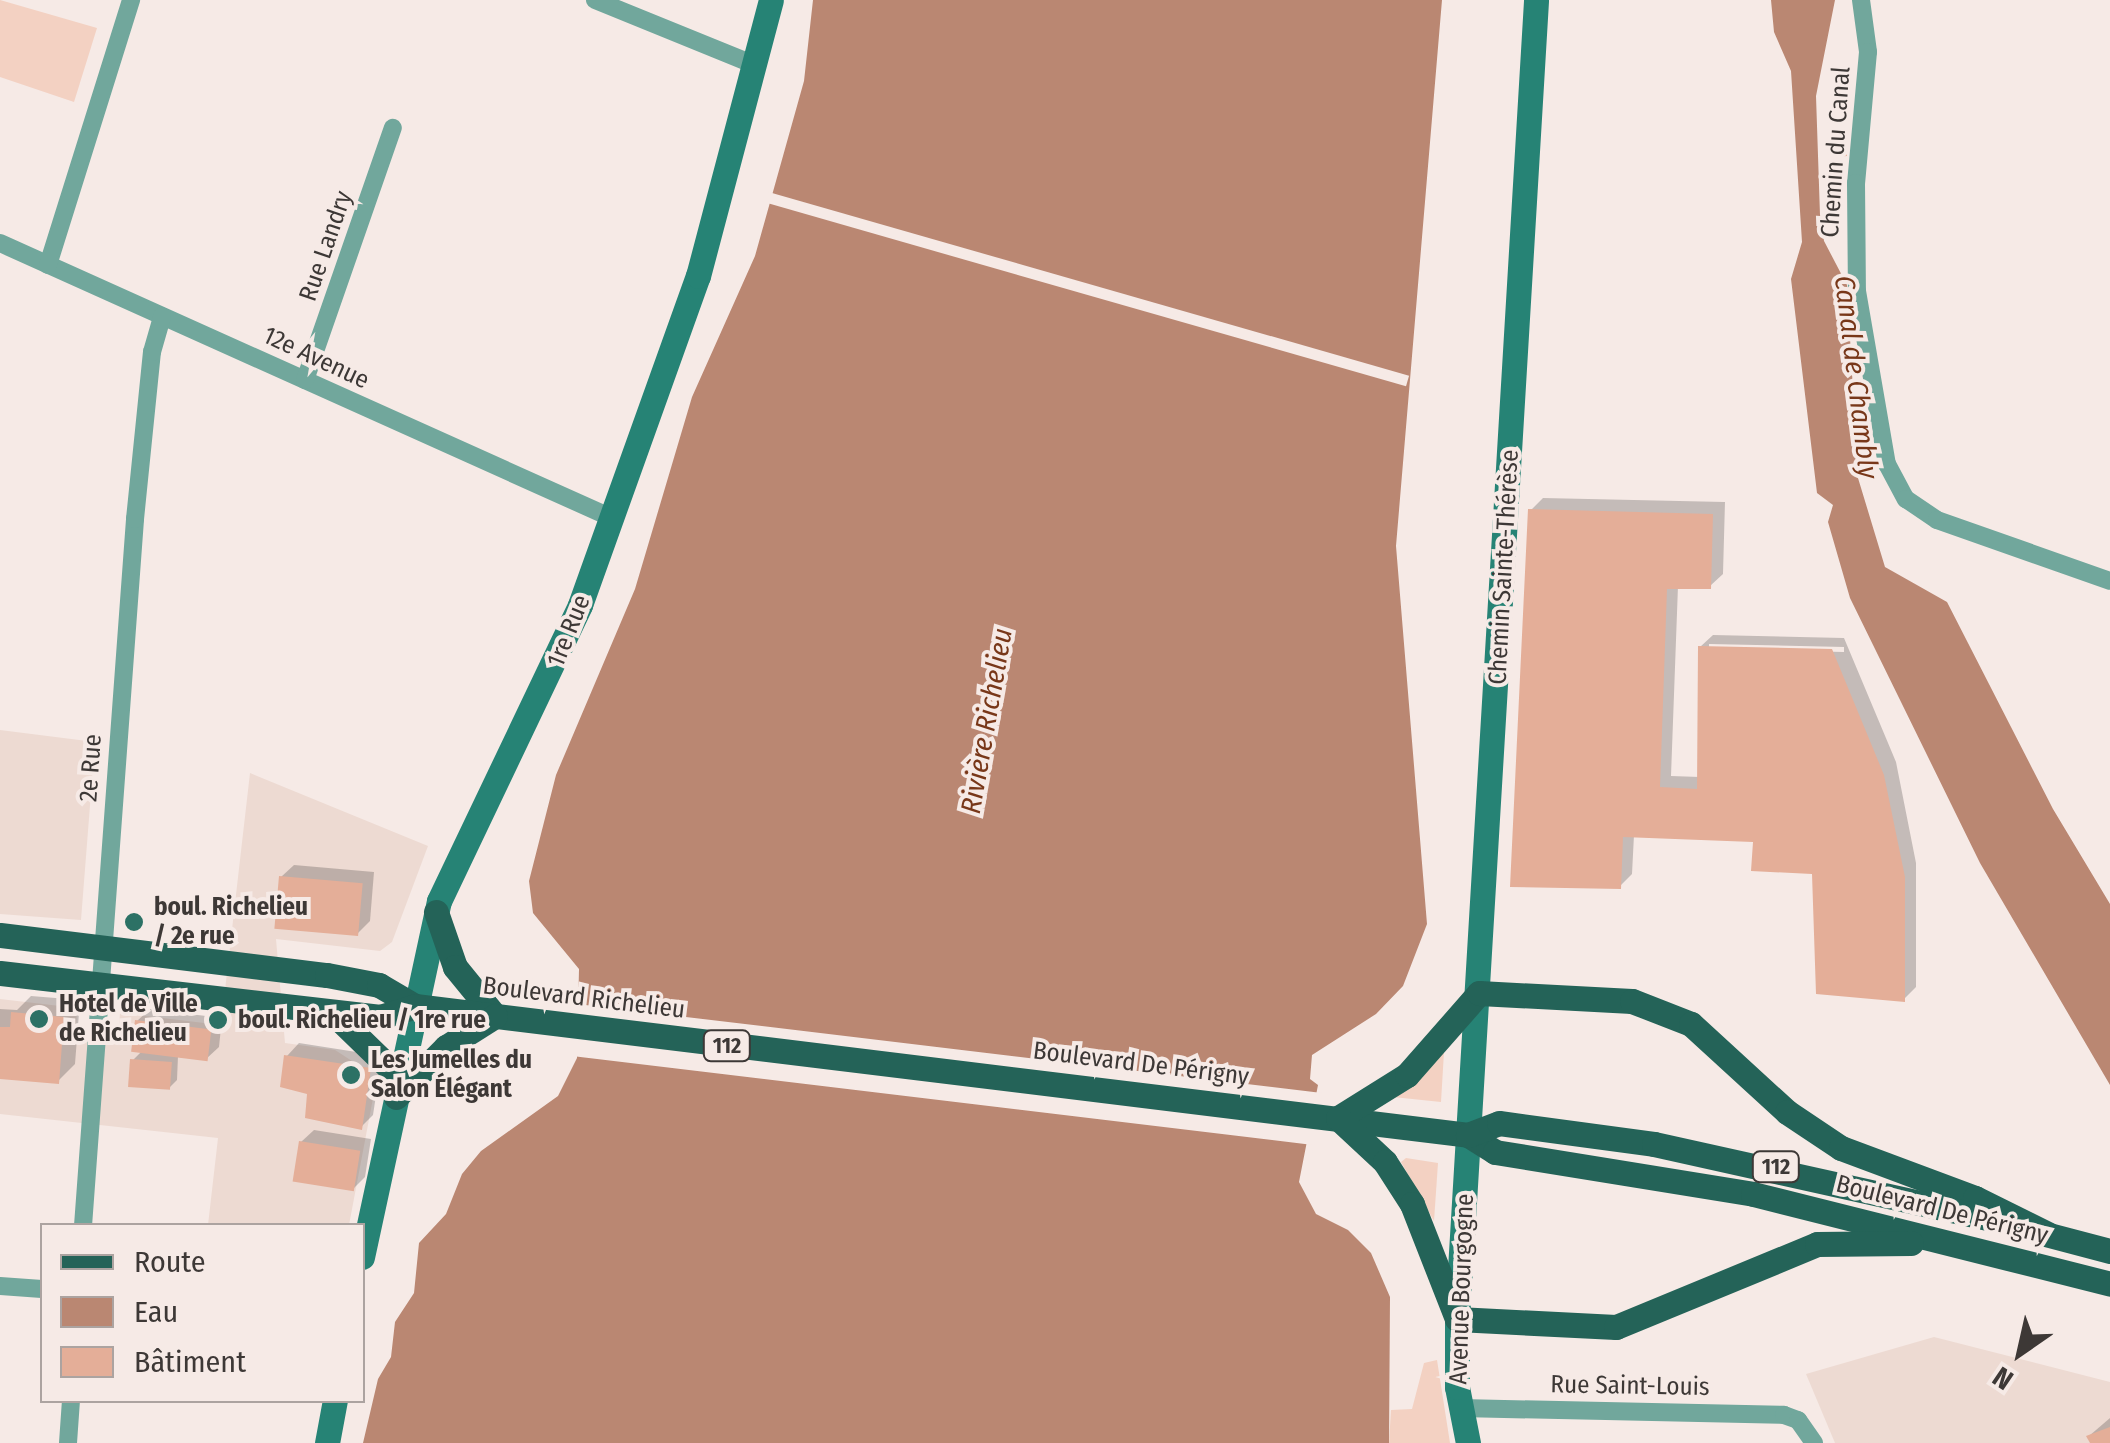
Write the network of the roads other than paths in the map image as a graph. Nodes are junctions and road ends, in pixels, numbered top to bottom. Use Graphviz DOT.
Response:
graph roads {
  1 [pos="131,0"];
  2 [pos="595,0"];
  3 [pos="770,0"];
  4 [pos="1536,0"];
  5 [pos="1861,0"];
  6 [pos="755,65"];
  7 [pos="393,128"];
  8 [pos="0,243"];
  9 [pos="48,265"];
  10 [pos="162,316"];
  11 [pos="305,380"];
  12 [pos="612,518"];
  13 [pos="2110,581"];
  14 [pos="436,912"];
  15 [pos="0,935"];
  16 [pos="103,950"];
  17 [pos="0,973"];
  18 [pos="100,986"];
  19 [pos="1479,994"];
  20 [pos="414,1006"];
  21 [pos="330,1011"];
  22 [pos="494,1016"];
  23 [pos="926,1068"];
  24 [pos="398,1088"];
  25 [pos="1338,1118"];
  26 [pos="1468,1135"];
  27 [pos="83,1223"];
  28 [pos="2048,1234"];
  29 [pos="365,1243"];
  30 [pos="1970,1247"];
  31 [pos="2110,1252"];
  32 [pos="2110,1284"];
  33 [pos="0,1286"];
  34 [pos="40,1289"];
  35 [pos="1457,1319"];
  36 [pos="71,1403"];
  37 [pos="334,1403"];
  38 [pos="1460,1408"];
  39 [pos="68,1443"];
  40 [pos="326,1443"];
  41 [pos="1468,1443"];
  42 [pos="1814,1443"];
  1 -- 9 [label="street"];
  2 -- 6 [label="street"];
  3 -- 6 [label="street, 1re Rue"];
  4 -- 19 [label="street, Chemin Sainte-Thérèse"];
  5 -- 13 [label="street, Chemin du Canal"];
  6 -- 12 [label="street, 1re Rue"];
  7 -- 11 [label="street, Rue Landry"];
  8 -- 9 [label="street, 12e Avenue"];
  9 -- 10 [label="street, 12e Avenue"];
  10 -- 11 [label="street, 12e Avenue"];
  10 -- 16 [label="street, 2e Rue"];
  11 -- 12 [label="street, 12e Avenue"];
  12 -- 14 [label="street, 1re Rue"];
  14 -- 20 [label="street, 1re Rue"];
  14 -- 22 [label="main road"];
  15 -- 16 [label="main road, Boulevard Richelieu / 112"];
  16 -- 18 [label="street, 2e Rue"];
  16 -- 20 [label="main road, Boulevard Richelieu / 112"];
  17 -- 18 [label="main road, Boulevard Richelieu / 112"];
  18 -- 21 [label="main road, Boulevard Richelieu / 112"];
  18 -- 27 [label="street, 2e Rue"];
  19 -- 25 [label="main road"];
  19 -- 26 [label="street, Chemin Sainte-Thérèse"];
  19 -- 28 [label="main road"];
  20 -- 21 [label="main road, Boulevard Richelieu / 112"];
  20 -- 22 [label="main road, Boulevard Richelieu / 112"];
  20 -- 24 [label="street, 1re Rue"];
  21 -- 24 [label="main road"];
  22 -- 23 [label="main road, Boulevard Richelieu / 112"];
  22 -- 24 [label="main road"];
  23 -- 25 [label="main road, Boulevard De Périgny / 112"];
  24 -- 29 [label="street, 1re Rue"];
  25 -- 26 [label="main road, Boulevard De Périgny / 112"];
  25 -- 35 [label="main road"];
  26 -- 28 [label="main road, Boulevard De Périgny / 112"];
  26 -- 30 [label="main road, Boulevard De Périgny / 112"];
  26 -- 35 [label="street, Avenue Bourgogne"];
  28 -- 31 [label="main road, Boulevard De Périgny / 112"];
  30 -- 32 [label="main road, Boulevard De Périgny / 112"];
  30 -- 35 [label="main road"];
  33 -- 34 [label="street"];
  35 -- 38 [label="street, Avenue Bourgogne"];
  36 -- 39 [label="street"];
  37 -- 40 [label="street"];
  38 -- 41 [label="street, Avenue Bourgogne"];
  38 -- 42 [label="street, Rue Saint-Louis"];
}
